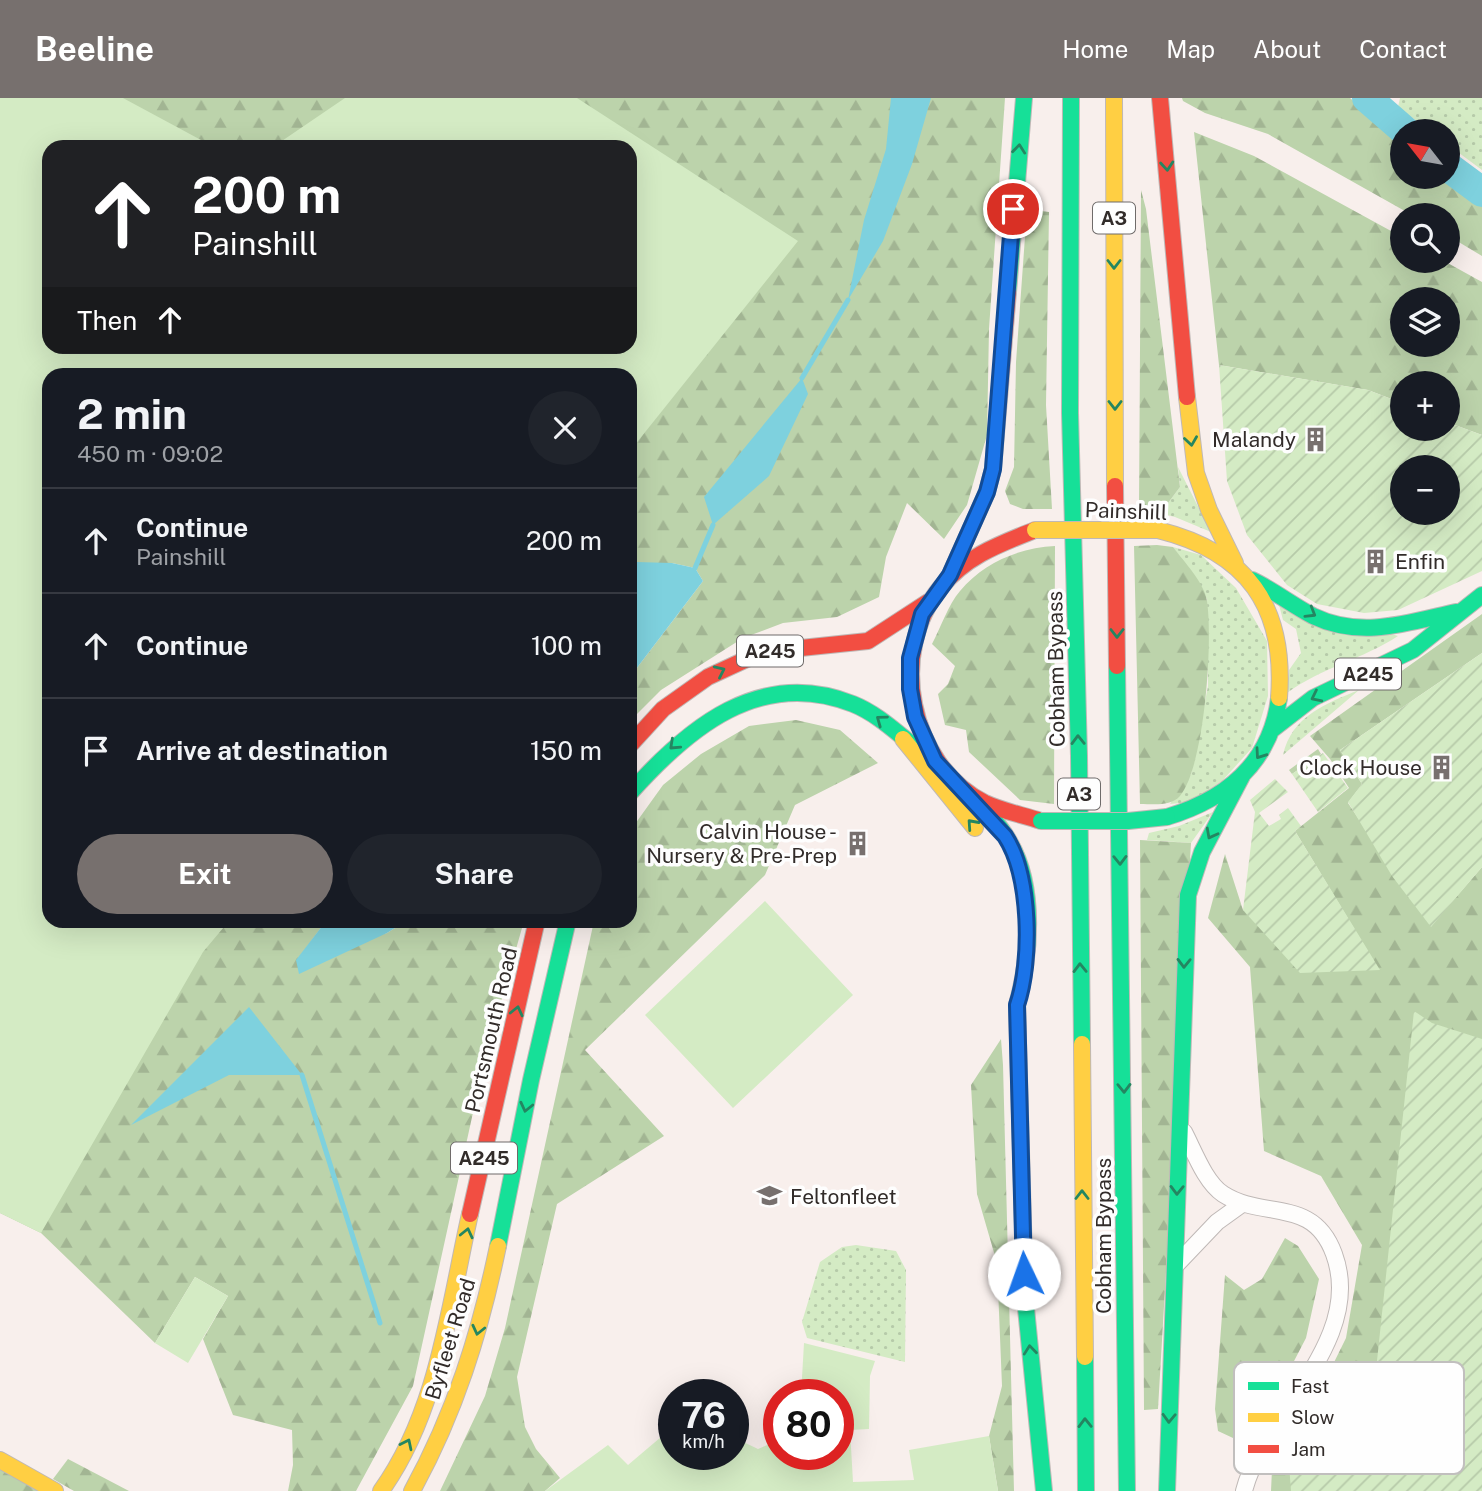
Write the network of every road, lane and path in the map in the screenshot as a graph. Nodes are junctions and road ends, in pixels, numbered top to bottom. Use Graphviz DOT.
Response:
graph roads {
  1 [pos="1024,98"];
  2 [pos="1071,98"];
  3 [pos="1114,98"];
  4 [pos="1160,98"];
  5 [pos="1235,563"];
  6 [pos="950,575"];
  7 [pos="1252,580"];
  8 [pos="1482,595"];
  9 [pos="929,602"];
  10 [pos="1457,612"];
  11 [pos="1273,729"];
  12 [pos="637,737"];
  13 [pos="903,739"];
  14 [pos="935,761"];
  15 [pos="1242,776"];
  16 [pos="637,786"];
  17 [pos="968,793"];
  18 [pos="986,842"];
  19 [pos="535,928"];
  20 [pos="566,928"];
  21 [pos="1009,960"];
  22 [pos="1017,1005"];
  23 [pos="1179,1124"];
  24 [pos="1242,1204"];
  25 [pos="1176,1264"];
  26 [pos="1317,1362"];
  27 [pos="429,1395"];
  28 [pos="0,1460"];
  29 [pos="1250,1474"];
  30 [pos="55,1491"];
  31 [pos="381,1491"];
  32 [pos="412,1491"];
  33 [pos="1044,1491"];
  34 [pos="1086,1491"];
  35 [pos="1127,1491"];
  36 [pos="1167,1491"];
  37 [pos="1244,1491"];
  6 -- 1 [label="main road, one-way"];
  34 -- 2 [label="main road, Cobham Bypass / A3, one-way"];
  3 -- 35 [label="main road, Cobham Bypass / A3, one-way"];
  4 -- 5 [label="main road, one-way"];
  5 -- 6 [label="main road, Painshill, bridge"];
  5 -- 7 [label="main road, Painshill"];
  6 -- 9 [label="main road, Painshill"];
  7 -- 10 [label="main road, A245, one-way"];
  7 -- 11 [label="main road, Painshill"];
  8 -- 10 [label="main road, A245"];
  12 -- 9 [label="main road, A245, one-way"];
  9 -- 14 [label="main road, Painshill"];
  10 -- 11 [label="main road, A245, one-way"];
  11 -- 15 [label="main road, Painshill, one-way"];
  13 -- 14 [label="main road, A245"];
  13 -- 16 [label="main road, A245, one-way"];
  18 -- 13 [label="main road, one-way"];
  14 -- 17 [label="main road, Painshill"];
  15 -- 17 [label="main road, Painshill, bridge"];
  15 -- 23 [label="main road, one-way"];
  17 -- 22 [label="main road"];
  27 -- 19 [label="main road, Portsmouth Road / A245, one-way"];
  20 -- 32 [label="main road, Byfleet Road / A245, one-way"];
  21 -- 22 [label="main road"];
  33 -- 22 [label="main road, one-way"];
  23 -- 24 [label="street"];
  23 -- 25 [label="main road, one-way"];
  24 -- 25 [label="street"];
  24 -- 26 [label="street"];
  25 -- 36 [label="main road, one-way"];
  31 -- 27 [label="main road, Byfleet Road / A245, one-way"];
  28 -- 30 [label="main road"];
  29 -- 37 [label="street"];
}
